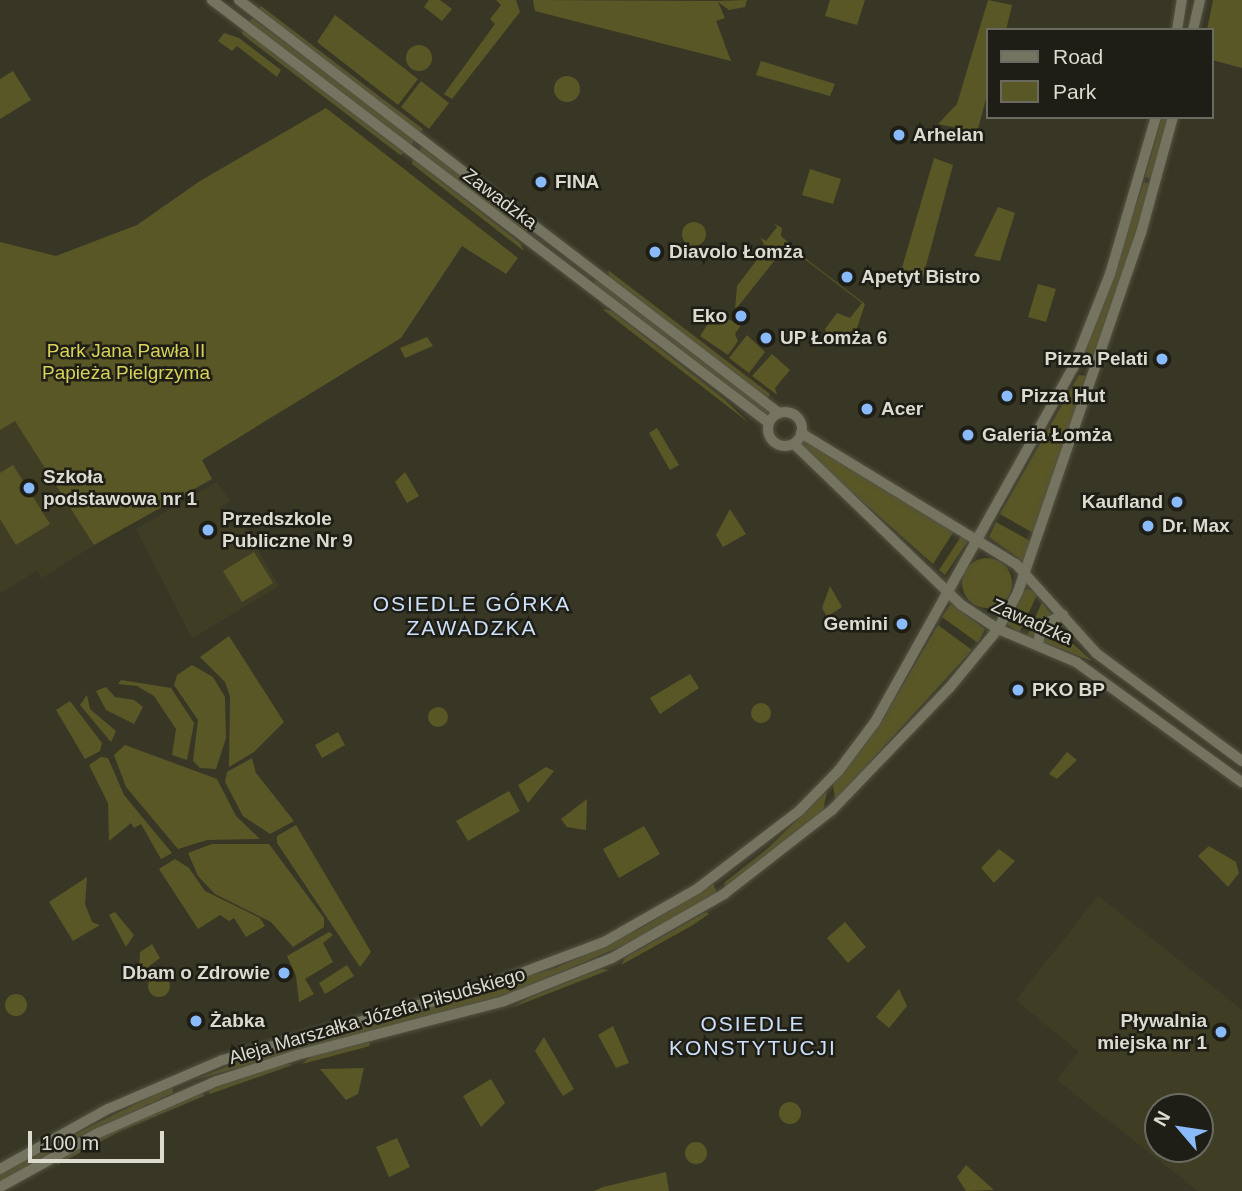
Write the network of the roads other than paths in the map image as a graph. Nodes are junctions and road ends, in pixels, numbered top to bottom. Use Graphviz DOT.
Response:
graph roads {
  1 [pos="212,0"];
  2 [pos="239,0"];
  3 [pos="1182,0"];
  4 [pos="1200,0"];
  5 [pos="1177,28"];
  6 [pos="1194,28"];
  7 [pos="1155,119"];
  8 [pos="1172,119"];
  9 [pos="779,413"];
  10 [pos="769,424"];
  11 [pos="801,433"];
  12 [pos="794,444"];
  13 [pos="976,537"];
  14 [pos="1027,572"];
  15 [pos="947,592"];
  16 [pos="1063,614"];
  17 [pos="998,629"];
  18 [pos="1038,645"];
  19 [pos="1242,761"];
  20 [pos="1242,782"];
  21 [pos="0,1169"];
  22 [pos="0,1187"];
  1 -- 10 [label="street, Zawadzka"];
  2 -- 9 [label="street, Zawadzka"];
  3 -- 5 [label="street"];
  4 -- 6 [label="street"];
  7 -- 13 [label="street, Aleja Marszałka Józefa Piłsudskiego"];
  8 -- 14 [label="street, Aleja Marszałka Józefa Piłsudskiego"];
  9 -- 10 [label="street"];
  9 -- 11 [label="street"];
  10 -- 12 [label="street"];
  11 -- 12 [label="street"];
  11 -- 13 [label="street, Zawadzka"];
  12 -- 15 [label="street, Zawadzka"];
  13 -- 14 [label="street, Zawadzka"];
  13 -- 15 [label="street, Aleja Marszałka Józefa Piłsudskiego"];
  14 -- 16 [label="street, Zawadzka"];
  14 -- 17 [label="street, Aleja Marszałka Józefa Piłsudskiego"];
  15 -- 17 [label="street, Zawadzka"];
  15 -- 21 [label="street, Aleja Marszałka Józefa Piłsudskiego"];
  16 -- 18 [label="street"];
  16 -- 19 [label="street, Zawadzka"];
  17 -- 18 [label="street, Zawadzka"];
  17 -- 22 [label="street, Aleja Marszałka Józefa Piłsudskiego"];
  18 -- 20 [label="street, Zawadzka"];
}
